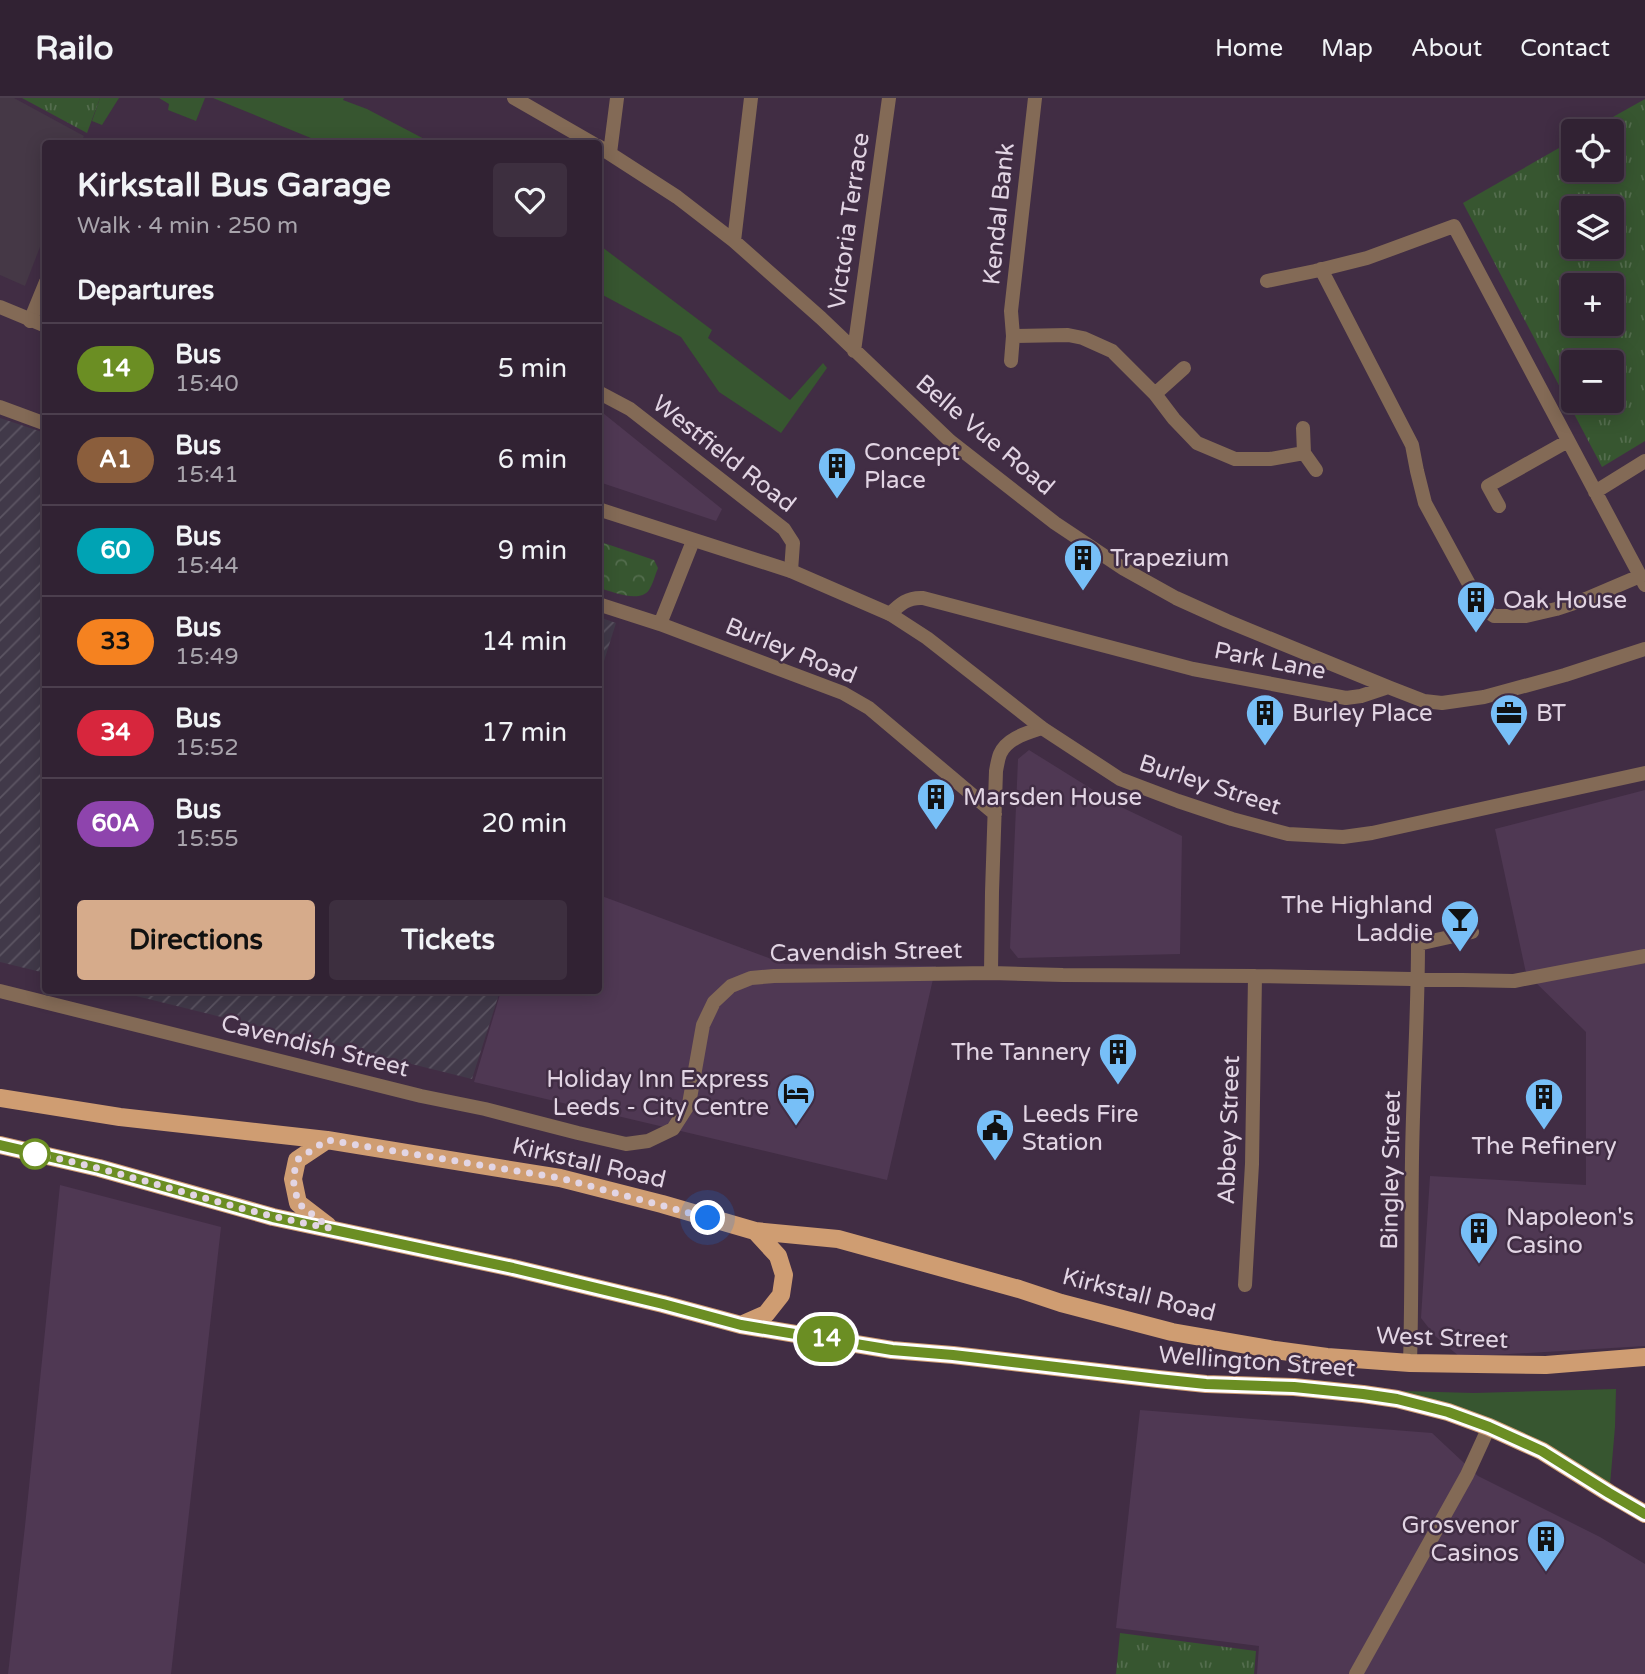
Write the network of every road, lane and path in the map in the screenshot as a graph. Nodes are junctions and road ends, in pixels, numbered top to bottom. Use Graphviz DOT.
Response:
graph roads {
  1 [pos="514,98"];
  2 [pos="617,98"];
  3 [pos="751,98"];
  4 [pos="889,98"];
  5 [pos="1035,98"];
  6 [pos="587,140"];
  7 [pos="604,150"];
  8 [pos="734,241"];
  9 [pos="1321,270"];
  10 [pos="1267,281"];
  11 [pos="42,292"];
  12 [pos="0,307"];
  13 [pos="30,321"];
  14 [pos="42,325"];
  15 [pos="1013,336"];
  16 [pos="855,351"];
  17 [pos="1011,361"];
  18 [pos="1184,368"];
  19 [pos="602,394"];
  20 [pos="1155,394"];
  21 [pos="0,407"];
  22 [pos="42,423"];
  23 [pos="1303,428"];
  24 [pos="1568,441"];
  25 [pos="1304,453"];
  26 [pos="1645,461"];
  27 [pos="1316,470"];
  28 [pos="1595,492"];
  29 [pos="1499,506"];
  30 [pos="602,510"];
  31 [pos="693,541"];
  32 [pos="791,571"];
  33 [pos="1642,580"];
  34 [pos="602,605"];
  35 [pos="890,614"];
  36 [pos="660,624"];
  37 [pos="1645,649"];
  38 [pos="1388,687"];
  39 [pos="1042,727"];
  40 [pos="1645,773"];
  41 [pos="995,814"];
  42 [pos="1472,932"];
  43 [pos="1645,956"];
  44 [pos="991,973"];
  45 [pos="1255,976"];
  46 [pos="1418,979"];
  47 [pos="0,991"];
  48 [pos="0,1098"];
  49 [pos="327,1140"];
  50 [pos="0,1145"];
  51 [pos="330,1228"];
  52 [pos="755,1231"];
  53 [pos="1245,1285"];
  54 [pos="741,1325"];
  55 [pos="1238,1344"];
  56 [pos="1645,1357"];
  57 [pos="1410,1363"];
  58 [pos="1489,1427"];
  59 [pos="1645,1514"];
  60 [pos="1356,1674"];
  1 -- 6 [label="street"];
  2 -- 7 [label="street"];
  3 -- 8 [label="street"];
  4 -- 16 [label="street, Victoria Terrace"];
  5 -- 15 [label="street, Kendal Bank"];
  7 -- 8 [label="street, Belle Vue Road"];
  8 -- 16 [label="street, Belle Vue Road"];
  9 -- 10 [label="street"];
  9 -- 24 [label="street"];
  9 -- 33 [label="street"];
  11 -- 13 [label="street"];
  12 -- 13 [label="street"];
  13 -- 14 [label="street"];
  15 -- 17 [label="street, Kendal Bank"];
  15 -- 20 [label="street"];
  16 -- 38 [label="street, Belle Vue Road"];
  18 -- 20 [label="street"];
  19 -- 32 [label="street, Westfield Road"];
  20 -- 25 [label="street"];
  21 -- 22 [label="street"];
  23 -- 25 [label="street"];
  24 -- 28 [label="street"];
  24 -- 29 [label="street"];
  25 -- 27 [label="street"];
  26 -- 28 [label="street"];
  28 -- 33 [label="street"];
  30 -- 31 [label="street"];
  31 -- 32 [label="street"];
  31 -- 36 [label="street"];
  32 -- 35 [label="street"];
  34 -- 36 [label="street, Burley Road"];
  35 -- 38 [label="street, Park Lane"];
  35 -- 39 [label="street, Burley Street"];
  36 -- 41 [label="street, Burley Road"];
  37 -- 38 [label="street"];
  39 -- 40 [label="street, Burley Street"];
  39 -- 41 [label="street"];
  41 -- 44 [label="street"];
  42 -- 46 [label="street, Bingley Street"];
  43 -- 46 [label="street, Cavendish Street"];
  44 -- 45 [label="street, Cavendish Street"];
  44 -- 47 [label="street, Cavendish Street"];
  45 -- 46 [label="street, Cavendish Street"];
  45 -- 53 [label="street, Abbey Street"];
  46 -- 57 [label="street, Bingley Street"];
  48 -- 49 [label="main road, Kirkstall Road"];
  49 -- 51 [label="main road"];
  49 -- 52 [label="main road, Kirkstall Road"];
  50 -- 51 [label="main road"];
  51 -- 54 [label="main road"];
  52 -- 54 [label="main road"];
  52 -- 55 [label="main road, Kirkstall Road"];
  54 -- 58 [label="main road, Wellington Street"];
  55 -- 57 [label="main road, West Street"];
  56 -- 57 [label="main road, West Street"];
  58 -- 59 [label="main road, Wellington Street"];
  58 -- 60 [label="street"];
}
